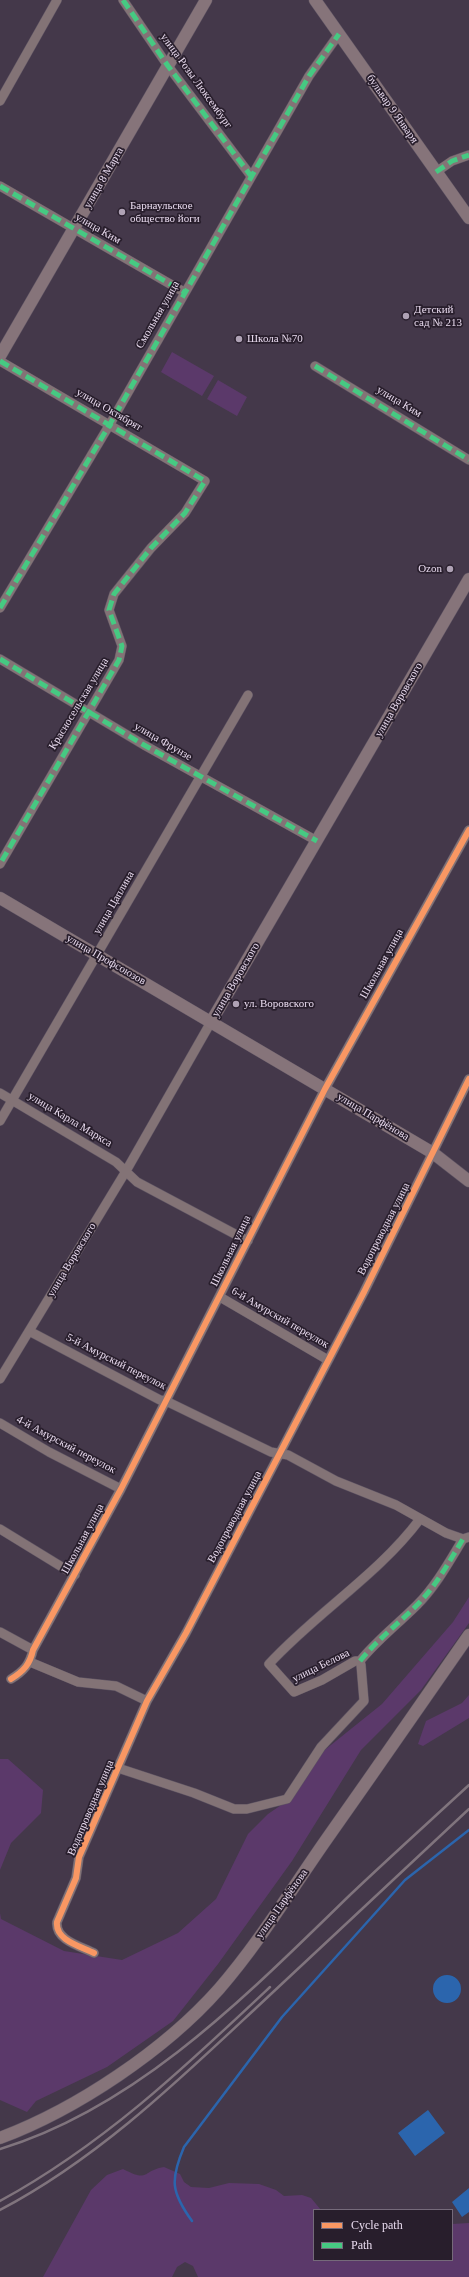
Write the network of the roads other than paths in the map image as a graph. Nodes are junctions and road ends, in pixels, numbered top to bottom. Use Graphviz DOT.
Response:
graph roads {
  1 [pos="57,0"];
  2 [pos="123,0"];
  3 [pos="206,0"];
  4 [pos="315,0"];
  5 [pos="339,34"];
  6 [pos="168,66"];
  7 [pos="0,101"];
  8 [pos="469,155"];
  9 [pos="436,172"];
  10 [pos="251,176"];
  11 [pos="0,186"];
  12 [pos="469,218"];
  13 [pos="74,230"];
  14 [pos="184,292"];
  15 [pos="0,356"];
  16 [pos="0,361"];
  17 [pos="316,366"];
  18 [pos="110,424"];
  19 [pos="469,460"];
  20 [pos="205,481"];
  21 [pos="469,579"];
  22 [pos="0,608"];
  23 [pos="0,659"];
  24 [pos="248,696"];
  25 [pos="89,711"];
  26 [pos="201,777"];
  27 [pos="469,830"];
  28 [pos="317,841"];
  29 [pos="0,864"];
  30 [pos="0,898"];
  31 [pos="98,955"];
  32 [pos="211,1022"];
  33 [pos="469,1079"];
  34 [pos="325,1089"];
  35 [pos="0,1093"];
  36 [pos="12,1100"];
  37 [pos="0,1121"];
  38 [pos="433,1153"];
  39 [pos="126,1171"];
  40 [pos="469,1181"];
  41 [pos="248,1240"];
  42 [pos="220,1297"];
  43 [pos="29,1331"];
  44 [pos="328,1360"];
  45 [pos="0,1379"];
  46 [pos="166,1401"];
  47 [pos="0,1423"];
  48 [pos="279,1454"];
  49 [pos="121,1489"];
  50 [pos="420,1519"];
  51 [pos="0,1529"];
  52 [pos="466,1538"];
  53 [pos="75,1575"];
  54 [pos="0,1632"];
  55 [pos="469,1635"];
  56 [pos="33,1650"];
  57 [pos="360,1661"];
  58 [pos="30,1662"];
  59 [pos="11,1679"];
  60 [pos="148,1701"];
  61 [pos="118,1768"];
  62 [pos="94,1953"];
  63 [pos="0,2138"];
  1 -- 7 [label="street"];
  2 -- 6 [label="street, улица Розы Люксембург"];
  3 -- 6 [label="main road, улица 8 Марта"];
  4 -- 5 [label="main road, бульвар 9 Января"];
  5 -- 9 [label="main road, бульвар 9 Января"];
  5 -- 10 [label="street, Смольная улица"];
  6 -- 10 [label="street, улица Розы Люксембург"];
  6 -- 13 [label="main road, улица 8 Марта"];
  8 -- 9 [label="street"];
  9 -- 12 [label="main road, бульвар 9 Января"];
  10 -- 14 [label="street, Смольная улица"];
  11 -- 13 [label="street, улица Ким"];
  13 -- 14 [label="street, улица Ким"];
  13 -- 15 [label="main road, улица 8 Марта"];
  14 -- 18 [label="street, Смольная улица"];
  16 -- 18 [label="street, улица Октябрят"];
  17 -- 19 [label="street, улица Ким"];
  18 -- 20 [label="street, улица Октябрят"];
  18 -- 22 [label="street, Смольная улица"];
  20 -- 25 [label="street, Красносельская улица"];
  21 -- 28 [label="main road, улица Воровского"];
  23 -- 25 [label="street, улица Фрунзе"];
  24 -- 26 [label="street, улица Цаплина"];
  25 -- 26 [label="street, улица Фрунзе"];
  25 -- 29 [label="street, Красносельская улица"];
  26 -- 28 [label="street, улица Фрунзе"];
  26 -- 31 [label="street, улица Цаплина"];
  27 -- 34 [label="street, Школьная улица"];
  28 -- 32 [label="main road, улица Воровского"];
  30 -- 31 [label="main road, улица Профсоюзов"];
  31 -- 32 [label="main road, улица Профсоюзов"];
  31 -- 36 [label="street, улица Цаплина"];
  32 -- 34 [label="main road, улица Парфёнова"];
  32 -- 39 [label="street, улица Воровского"];
  33 -- 38 [label="street, Водопроводная улица"];
  34 -- 38 [label="main road, улица Парфёнова"];
  34 -- 41 [label="street, Школьная улица"];
  35 -- 36 [label="street, улица Карла Маркса"];
  36 -- 37 [label="street, улица Цаплина"];
  36 -- 39 [label="street, улица Карла Маркса"];
  38 -- 40 [label="main road, улица Парфёнова"];
  38 -- 44 [label="street, Водопроводная улица"];
  39 -- 41 [label="street, улица Карла Маркса"];
  39 -- 43 [label="street, улица Воровского"];
  41 -- 42 [label="street, Школьная улица"];
  42 -- 44 [label="street, 6-й Амурский переулок"];
  42 -- 46 [label="street, Школьная улица"];
  43 -- 45 [label="street, улица Воровского"];
  43 -- 46 [label="street, 5-й Амурский переулок"];
  44 -- 48 [label="street, Водопроводная улица"];
  46 -- 48 [label="street, 5-й Амурский переулок"];
  46 -- 49 [label="street, Школьная улица"];
  47 -- 49 [label="street, 4-й Амурский переулок"];
  48 -- 50 [label="street, 5-й Амурский переулок"];
  48 -- 60 [label="street, Водопроводная улица"];
  49 -- 53 [label="street, Школьная улица"];
  50 -- 52 [label="street, 5-й Амурский переулок"];
  50 -- 57 [label="street, улица Белова"];
  51 -- 53 [label="street"];
  52 -- 57 [label="street"];
  53 -- 56 [label="street, Школьная улица"];
  54 -- 56 [label="street"];
  55 -- 63 [label="main road, улица Парфёнова"];
  56 -- 58 [label="street, Школьная улица"];
  57 -- 61 [label="street, улица Белова"];
  58 -- 59 [label="street"];
  58 -- 60 [label="street"];
  60 -- 61 [label="street, Водопроводная улица"];
  61 -- 62 [label="street, Водопроводная улица"];
}
